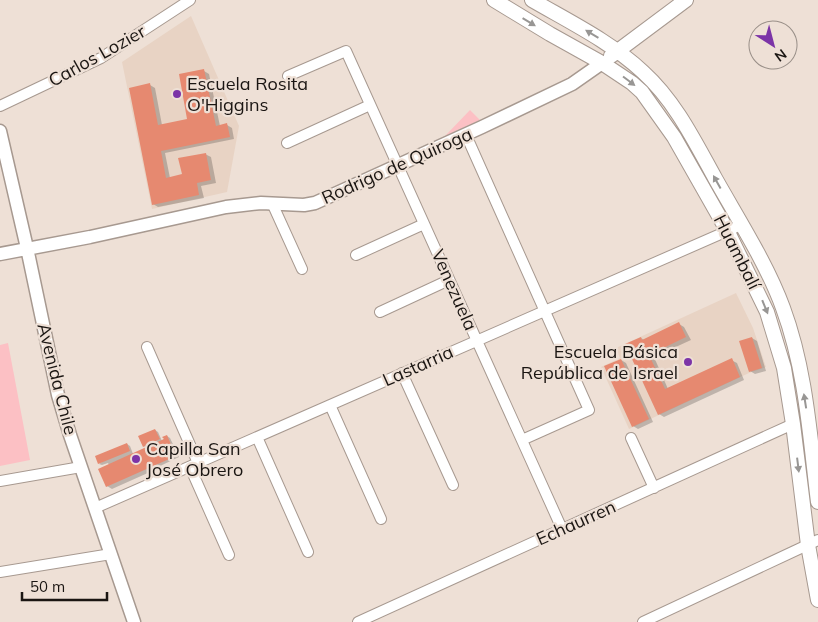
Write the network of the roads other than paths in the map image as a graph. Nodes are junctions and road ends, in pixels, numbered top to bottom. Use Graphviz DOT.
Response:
graph roads {
  1 [pos="190,0"];
  2 [pos="494,0"];
  3 [pos="532,0"];
  4 [pos="686,0"];
  5 [pos="618,51"];
  6 [pos="602,63"];
  7 [pos="288,76"];
  8 [pos="370,105"];
  9 [pos="0,106"];
  10 [pos="0,131"];
  11 [pos="466,135"];
  12 [pos="288,143"];
  13 [pos="398,166"];
  14 [pos="272,202"];
  15 [pos="424,224"];
  16 [pos="741,225"];
  17 [pos="728,232"];
  18 [pos="27,248"];
  19 [pos="0,254"];
  20 [pos="356,255"];
  21 [pos="302,269"];
  22 [pos="450,280"];
  23 [pos="545,311"];
  24 [pos="380,312"];
  25 [pos="477,340"];
  26 [pos="147,347"];
  27 [pos="402,373"];
  28 [pos="330,405"];
  29 [pos="793,424"];
  30 [pos="257,437"];
  31 [pos="631,438"];
  32 [pos="522,440"];
  33 [pos="194,465"];
  34 [pos="81,467"];
  35 [pos="0,481"];
  36 [pos="453,485"];
  37 [pos="654,488"];
  38 [pos="818,502"];
  39 [pos="95,508"];
  40 [pos="381,519"];
  41 [pos="562,529"];
  42 [pos="813,542"];
  43 [pos="308,552"];
  44 [pos="111,554"];
  45 [pos="229,556"];
  46 [pos="0,572"];
  47 [pos="818,600"];
  48 [pos="134,622"];
  49 [pos="358,622"];
  50 [pos="643,622"];
  1 -- 9 [label="street, Carlos Lozier"];
  2 -- 6 [label="main road, Huambalí, one-way"];
  5 -- 3 [label="main road, Huambalí, one-way"];
  4 -- 5 [label="main road"];
  5 -- 6 [label="main road"];
  16 -- 5 [label="main road, Huambalí, one-way"];
  6 -- 11 [label="street, Rodrigo de Quiroga"];
  6 -- 17 [label="main road, Huambalí, one-way"];
  7 -- 8 [label="street, Venezuela"];
  8 -- 12 [label="street"];
  8 -- 13 [label="street, Venezuela"];
  10 -- 18 [label="street, Avenida Chile"];
  11 -- 13 [label="street, Rodrigo de Quiroga"];
  11 -- 23 [label="street"];
  13 -- 14 [label="street, Rodrigo de Quiroga"];
  13 -- 15 [label="street, Venezuela"];
  14 -- 18 [label="street, Rodrigo de Quiroga"];
  14 -- 21 [label="street"];
  15 -- 20 [label="street"];
  15 -- 22 [label="street, Venezuela"];
  16 -- 17 [label="street, Lastarria"];
  38 -- 16 [label="main road, Huambalí, one-way"];
  17 -- 23 [label="street, Lastarria"];
  17 -- 29 [label="main road, Huambalí, one-way"];
  18 -- 19 [label="street, Rodrigo de Quiroga"];
  18 -- 34 [label="street, Avenida Chile"];
  22 -- 24 [label="street"];
  22 -- 25 [label="street, Venezuela"];
  23 -- 25 [label="street, Lastarria"];
  23 -- 32 [label="street"];
  25 -- 27 [label="street, Lastarria"];
  25 -- 32 [label="street, Venezuela"];
  26 -- 33 [label="street"];
  27 -- 28 [label="street, Lastarria"];
  27 -- 36 [label="street"];
  28 -- 30 [label="street, Lastarria"];
  28 -- 40 [label="street"];
  29 -- 37 [label="street, Echaurren"];
  29 -- 42 [label="main road, Huambalí, one-way"];
  30 -- 33 [label="street, Lastarria"];
  30 -- 43 [label="street"];
  31 -- 37 [label="street"];
  32 -- 41 [label="street, Venezuela"];
  33 -- 39 [label="street, Lastarria"];
  33 -- 45 [label="street"];
  34 -- 35 [label="street"];
  34 -- 39 [label="street, Avenida Chile"];
  37 -- 41 [label="street, Echaurren"];
  39 -- 44 [label="street, Avenida Chile"];
  41 -- 49 [label="street, Echaurren"];
  42 -- 47 [label="main road, Huambalí"];
  42 -- 50 [label="street"];
  44 -- 46 [label="street"];
  44 -- 48 [label="street, Avenida Chile"];
}
